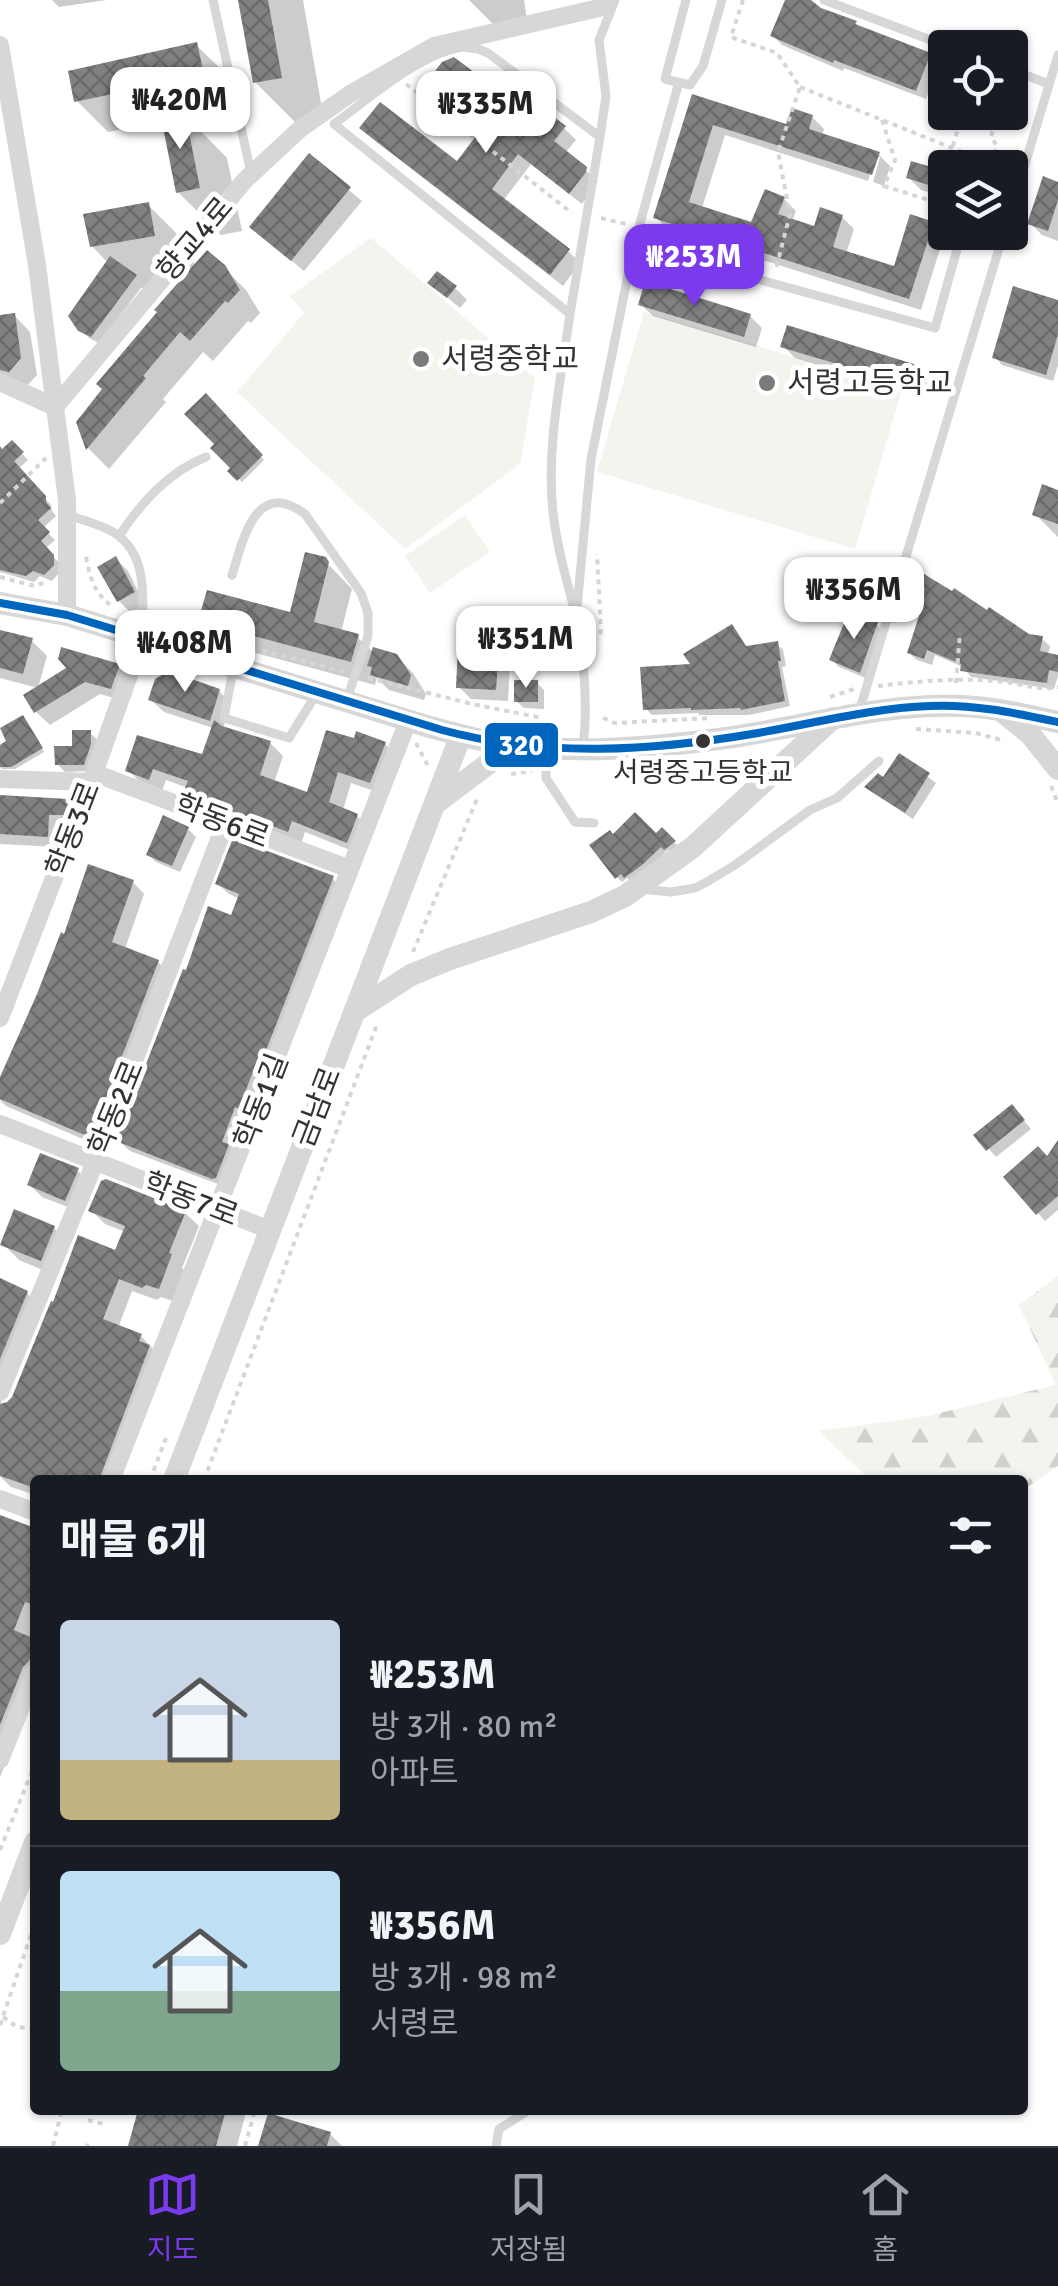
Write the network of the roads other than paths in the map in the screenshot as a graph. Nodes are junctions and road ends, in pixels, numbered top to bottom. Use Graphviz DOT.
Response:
graph roads {
  1 [pos="213,0"];
  2 [pos="601,0"];
  3 [pos="615,0"];
  4 [pos="686,0"];
  5 [pos="722,0"];
  6 [pos="824,0"];
  7 [pos="928,39"];
  8 [pos="0,45"];
  9 [pos="1058,56"];
  10 [pos="1028,76"];
  11 [pos="679,82"];
  12 [pos="1049,84"];
  13 [pos="600,137"];
  14 [pos="1028,154"];
  15 [pos="252,173"];
  16 [pos="634,245"];
  17 [pos="957,250"];
  18 [pos="999,250"];
  19 [pos="570,314"];
  20 [pos="0,382"];
  21 [pos="54,407"];
  22 [pos="206,456"];
  23 [pos="68,515"];
  24 [pos="119,536"];
  25 [pos="232,575"];
  26 [pos="0,603"];
  27 [pos="67,615"];
  28 [pos="576,618"];
  29 [pos="142,639"];
  30 [pos="234,667"];
  31 [pos="317,693"];
  32 [pos="346,702"];
  33 [pos="992,708"];
  34 [pos="858,714"];
  35 [pos="224,718"];
  36 [pos="833,718"];
  37 [pos="408,720"];
  38 [pos="1058,722"];
  39 [pos="216,730"];
  40 [pos="461,736"];
  41 [pos="513,745"];
  42 [pos="583,748"];
  43 [pos="546,759"];
  44 [pos="1051,759"];
  45 [pos="879,761"];
  46 [pos="93,778"];
  47 [pos="0,779"];
  48 [pos="434,805"];
  49 [pos="226,822"];
  50 [pos="594,823"];
  51 [pos="350,869"];
  52 [pos="637,888"];
  53 [pos="353,1013"];
  54 [pos="0,1018"];
  55 [pos="0,1124"];
  56 [pos="95,1162"];
  57 [pos="218,1210"];
  58 [pos="270,1230"];
  59 [pos="0,1392"];
  60 [pos="114,1475"];
  61 [pos="176,1475"];
  62 [pos="0,1498"];
  63 [pos="30,1510"];
  64 [pos="30,1685"];
  65 [pos="0,1760"];
  66 [pos="30,1855"];
  67 [pos="0,1934"];
  68 [pos="521,2115"];
  69 [pos="496,2146"];
  1 -- 15 [label="lane"];
  2 -- 15 [label="street, 향교4로"];
  3 -- 13 [label="lane"];
  4 -- 11 [label="lane"];
  5 -- 11 [label="lane"];
  6 -- 7 [label="lane"];
  8 -- 21 [label="street"];
  9 -- 12 [label="lane"];
  10 -- 12 [label="lane"];
  11 -- 16 [label="lane"];
  12 -- 14 [label="lane"];
  13 -- 19 [label="lane"];
  13 -- 19 [label="lane"];
  15 -- 21 [label="street, 향교4로"];
  16 -- 17 [label="lane"];
  16 -- 28 [label="lane"];
  18 -- 34 [label="lane"];
  19 -- 28 [label="lane"];
  20 -- 21 [label="street"];
  21 -- 23 [label="street"];
  22 -- 24 [label="lane"];
  23 -- 24 [label="lane"];
  23 -- 27 [label="street"];
  24 -- 29 [label="lane"];
  25 -- 32 [label="lane"];
  26 -- 27 [label="street"];
  27 -- 29 [label="street"];
  28 -- 42 [label="lane"];
  29 -- 30 [label="street"];
  29 -- 46 [label="street, 학동3로"];
  30 -- 31 [label="street"];
  30 -- 35 [label="lane"];
  31 -- 32 [label="street"];
  31 -- 35 [label="lane"];
  32 -- 37 [label="street"];
  33 -- 34 [label="street"];
  33 -- 38 [label="street"];
  33 -- 44 [label="street"];
  34 -- 36 [label="street"];
  35 -- 39 [label="lane"];
  36 -- 42 [label="street"];
  36 -- 52 [label="street"];
  37 -- 40 [label="street"];
  37 -- 51 [label="street, 학동1길"];
  40 -- 41 [label="street"];
  40 -- 48 [label="street, 금남로"];
  41 -- 43 [label="street"];
  41 -- 48 [label="street"];
  42 -- 43 [label="street"];
  43 -- 50 [label="lane"];
  45 -- 52 [label="lane"];
  46 -- 47 [label="street, 학동6로"];
  46 -- 49 [label="street, 학동6로"];
  46 -- 54 [label="street, 학동3로"];
  48 -- 53 [label="street, 금남로"];
  49 -- 51 [label="street, 학동6로"];
  49 -- 56 [label="street, 학동2로"];
  51 -- 57 [label="street, 학동1길"];
  52 -- 53 [label="street"];
  53 -- 58 [label="street, 금남로"];
  55 -- 56 [label="street, 학동7로"];
  56 -- 57 [label="street, 학동7로"];
  56 -- 59 [label="street, 학동2로"];
  57 -- 58 [label="street, 학동7로"];
  57 -- 60 [label="street, 학동1길"];
  58 -- 61 [label="street, 금남로"];
  62 -- 63 [label="street"];
  64 -- 65 [label="street"];
  66 -- 67 [label="street"];
  68 -- 69 [label="lane"];
}
